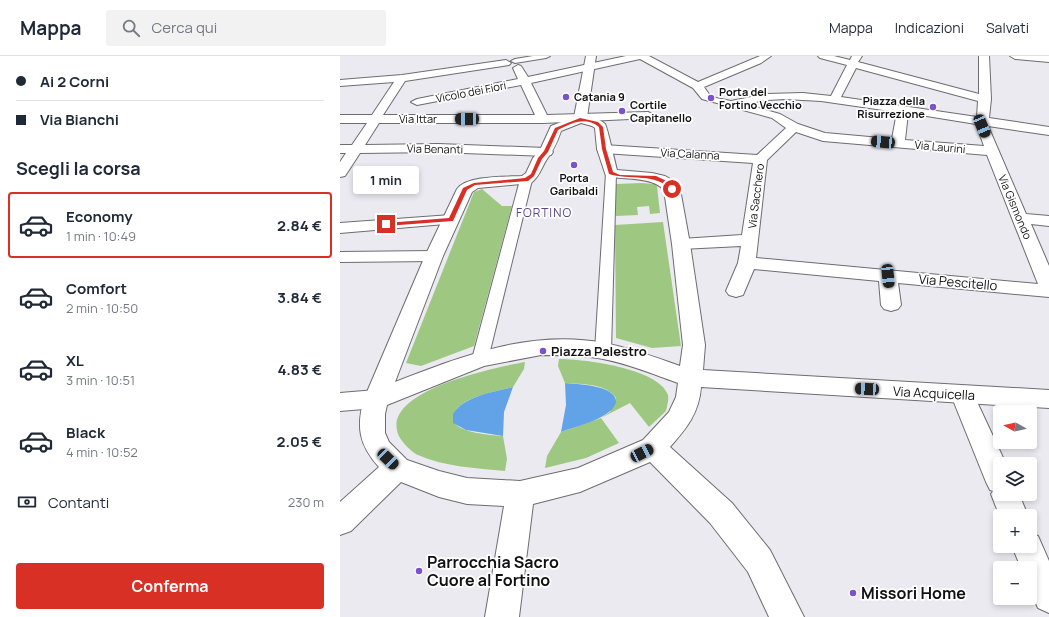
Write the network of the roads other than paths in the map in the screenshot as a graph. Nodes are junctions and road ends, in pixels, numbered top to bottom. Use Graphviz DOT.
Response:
graph roads {
  1 [pos="546,56"];
  2 [pos="641,56"];
  3 [pos="766,56"];
  4 [pos="823,56"];
  5 [pos="984,56"];
  6 [pos="1015,56"];
  7 [pos="534,57"];
  8 [pos="1049,59"];
  9 [pos="511,60"];
  10 [pos="855,60"];
  11 [pos="590,62"];
  12 [pos="402,78"];
  13 [pos="524,80"];
  14 [pos="340,83"];
  15 [pos="697,86"];
  16 [pos="984,99"];
  17 [pos="834,100"];
  18 [pos="417,102"];
  19 [pos="733,104"];
  20 [pos="623,106"];
  21 [pos="903,110"];
  22 [pos="580,116"];
  23 [pos="648,116"];
  24 [pos="616,117"];
  25 [pos="340,119"];
  26 [pos="543,119"];
  27 [pos="375,120"];
  28 [pos="986,124"];
  29 [pos="794,127"];
  30 [pos="1049,130"];
  31 [pos="898,143"];
  32 [pos="340,149"];
  33 [pos="356,149"];
  34 [pos="604,149"];
  35 [pos="992,151"];
  36 [pos="538,152"];
  37 [pos="760,158"];
  38 [pos="340,173"];
  39 [pos="611,173"];
  40 [pos="526,180"];
  41 [pos="1020,218"];
  42 [pos="442,220"];
  43 [pos="1049,221"];
  44 [pos="340,228"];
  45 [pos="750,240"];
  46 [pos="690,243"];
  47 [pos="434,256"];
  48 [pos="340,257"];
  49 [pos="748,263"];
  50 [pos="888,276"];
  51 [pos="1049,289"];
  52 [pos="736,291"];
  53 [pos="891,305"];
  54 [pos="603,351"];
  55 [pos="480,359"];
  56 [pos="690,378"];
  57 [pos="963,395"];
  58 [pos="1049,398"];
  59 [pos="376,399"];
  60 [pos="342,402"];
  61 [pos="653,448"];
  62 [pos="993,466"];
  63 [pos="397,468"];
  64 [pos="520,494"];
  65 [pos="340,521"];
  66 [pos="1030,553"];
  67 [pos="1049,597"];
  68 [pos="502,617"];
  69 [pos="788,617"];
  1 -- 7 [label="street"];
  2 -- 11 [label="street, Vicolo dei Fiori"];
  2 -- 15 [label="street"];
  3 -- 15 [label="street"];
  4 -- 10 [label="street"];
  5 -- 16 [label="street"];
  6 -- 8 [label="street"];
  7 -- 9 [label="street"];
  9 -- 12 [label="street"];
  9 -- 13 [label="street"];
  10 -- 16 [label="street"];
  10 -- 17 [label="street"];
  11 -- 13 [label="street, Vicolo dei Fiori"];
  11 -- 22 [label="main road"];
  12 -- 14 [label="street"];
  12 -- 27 [label="street"];
  13 -- 18 [label="street, Vicolo dei Fiori"];
  13 -- 26 [label="street"];
  15 -- 19 [label="street"];
  16 -- 28 [label="street"];
  17 -- 19 [label="street"];
  17 -- 21 [label="street"];
  19 -- 29 [label="street"];
  20 -- 24 [label="street"];
  21 -- 28 [label="street"];
  21 -- 31 [label="street"];
  22 -- 24 [label="street, Via Ittar"];
  22 -- 26 [label="street, Via Ittar"];
  22 -- 34 [label="main road"];
  22 -- 36 [label="main road"];
  23 -- 24 [label="street, Via Ittar"];
  25 -- 27 [label="street, Via Ittar"];
  26 -- 27 [label="street, Via Ittar"];
  27 -- 33 [label="street"];
  28 -- 30 [label="street"];
  28 -- 35 [label="street, Via Gismondo"];
  29 -- 31 [label="street, Via Laurini"];
  29 -- 37 [label="street, Via Sacchero"];
  31 -- 35 [label="street, Via Laurini"];
  32 -- 33 [label="street, Via Benanti"];
  33 -- 36 [label="street, Via Benanti"];
  33 -- 38 [label="street"];
  34 -- 37 [label="street, Via Calanna"];
  34 -- 39 [label="main road"];
  35 -- 41 [label="street, Via Gismondo"];
  36 -- 40 [label="main road"];
  37 -- 45 [label="street, Via Sacchero"];
  39 -- 46 [label="main road"];
  39 -- 54 [label="street"];
  40 -- 42 [label="main road"];
  40 -- 55 [label="street"];
  41 -- 43 [label="street"];
  41 -- 51 [label="street, Via Gismondo"];
  42 -- 44 [label="street"];
  42 -- 47 [label="main road"];
  45 -- 46 [label="street"];
  45 -- 49 [label="street, Via Sacchero"];
  46 -- 56 [label="main road"];
  47 -- 48 [label="street"];
  47 -- 59 [label="main road"];
  49 -- 50 [label="street, Via Pescitello"];
  49 -- 52 [label="street, Via Sacchero"];
  50 -- 51 [label="street, Via Pescitello"];
  50 -- 53 [label="street"];
  54 -- 55 [label="main road, Via Acquicella"];
  54 -- 56 [label="main road, Via Acquicella"];
  55 -- 59 [label="main road, Via Acquicella"];
  56 -- 57 [label="main road, Via Acquicella"];
  56 -- 61 [label="main road"];
  57 -- 58 [label="main road, Via Acquicella"];
  57 -- 62 [label="street"];
  59 -- 60 [label="street"];
  59 -- 63 [label="main road"];
  61 -- 64 [label="main road"];
  61 -- 69 [label="main road"];
  63 -- 64 [label="main road"];
  63 -- 65 [label="main road"];
  64 -- 68 [label="main road"];
  66 -- 67 [label="street"];
}
